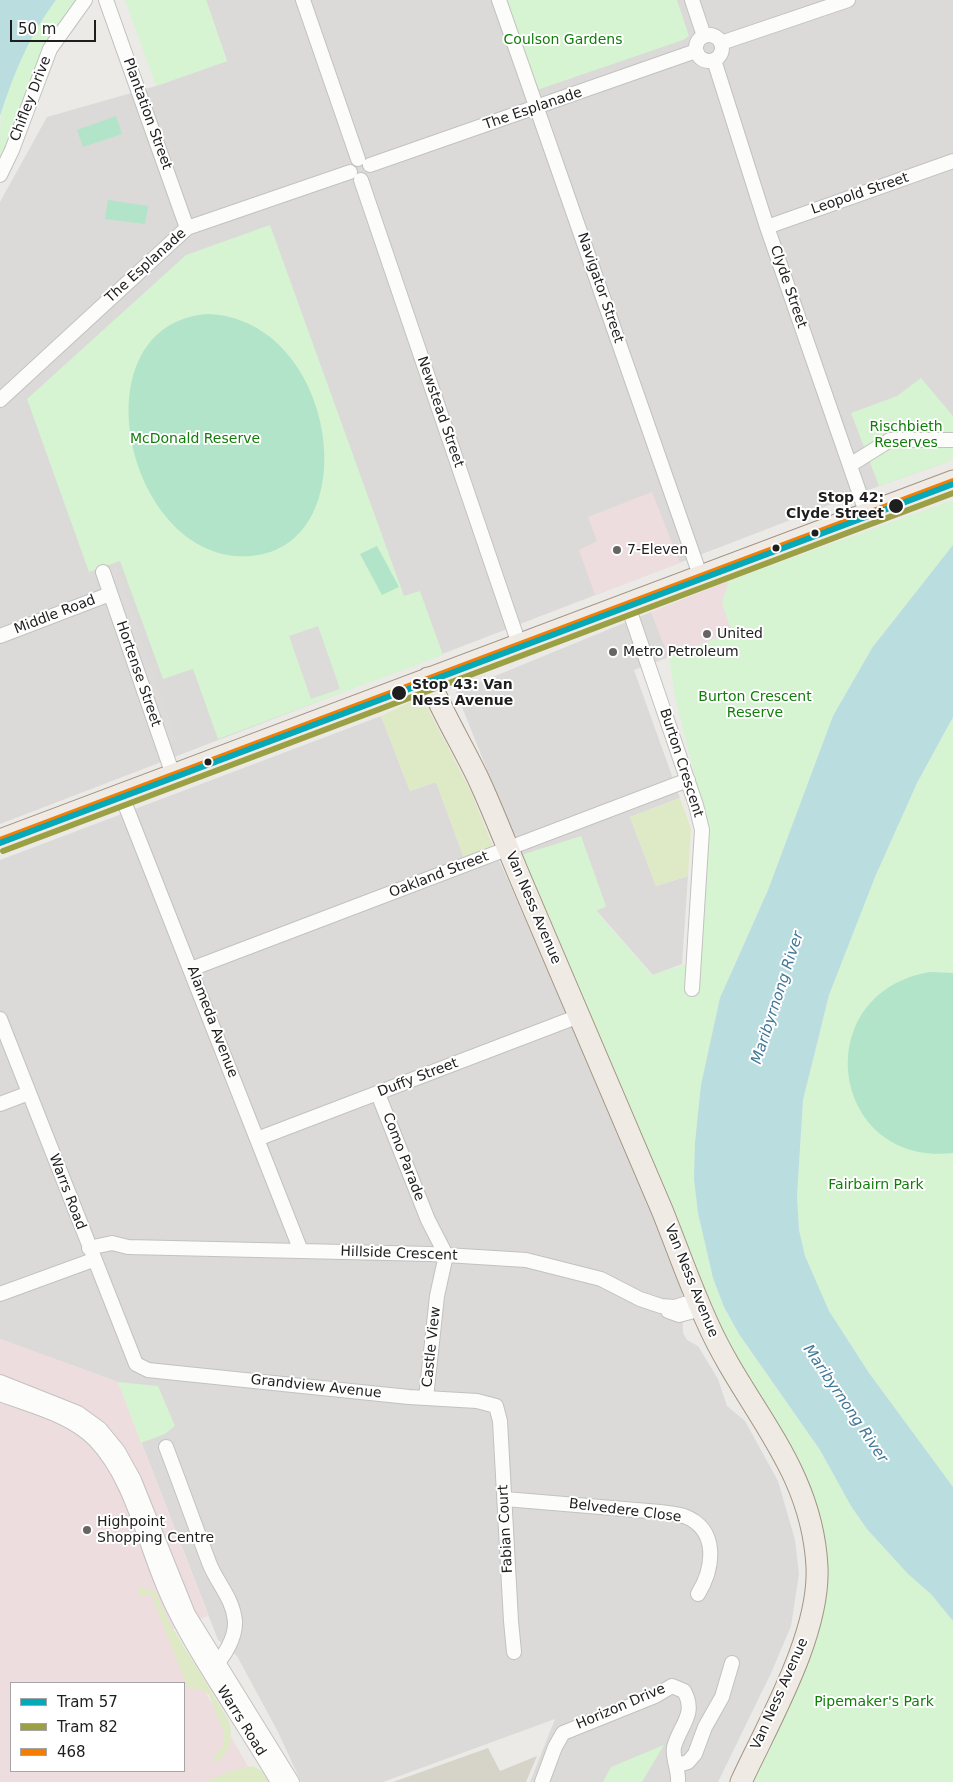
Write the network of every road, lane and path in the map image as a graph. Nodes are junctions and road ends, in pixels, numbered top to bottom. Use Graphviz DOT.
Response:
graph roads {
  1 [pos="85,0"];
  2 [pos="106,0"];
  3 [pos="303,0"];
  4 [pos="499,0"];
  5 [pos="692,0"];
  6 [pos="848,0"];
  7 [pos="704,36"];
  8 [pos="721,43"];
  9 [pos="696,51"];
  10 [pos="714,60"];
  11 [pos="537,107"];
  12 [pos="953,161"];
  13 [pos="364,162"];
  14 [pos="0,176"];
  15 [pos="355,176"];
  16 [pos="767,226"];
  17 [pos="187,228"];
  18 [pos="0,400"];
  19 [pos="953,440"];
  20 [pos="850,465"];
  21 [pos="953,481"];
  22 [pos="866,512"];
  23 [pos="103,572"];
  24 [pos="700,575"];
  25 [pos="110,594"];
  26 [pos="627,603"];
  27 [pos="0,636"];
  28 [pos="519,644"];
  29 [pos="434,676"];
  30 [pos="173,775"];
  31 [pos="688,780"];
  32 [pos="121,794"];
  33 [pos="0,840"];
  34 [pos="508,849"];
  35 [pos="191,969"];
  36 [pos="692,989"];
  37 [pos="579,1016"];
  38 [pos="0,1019"];
  39 [pos="29,1093"];
  40 [pos="378,1094"];
  41 [pos="0,1104"];
  42 [pos="257,1140"];
  43 [pos="301,1251"];
  44 [pos="92,1255"];
  45 [pos="437,1255"];
  46 [pos="0,1294"];
  47 [pos="699,1304"];
  48 [pos="136,1364"];
  49 [pos="0,1382"];
  50 [pos="0,1394"];
  51 [pos="426,1398"];
  52 [pos="496,1406"];
  53 [pos="166,1447"];
  54 [pos="505,1498"];
  55 [pos="698,1594"];
  56 [pos="514,1652"];
  57 [pos="732,1663"];
  58 [pos="214,1666"];
  59 [pos="678,1774"];
  60 [pos="278,1782"];
  61 [pos="292,1782"];
  62 [pos="542,1782"];
  63 [pos="741,1782"];
  1 -- 14 [label="street, Chifley Drive"];
  2 -- 17 [label="street, Plantation Street"];
  3 -- 13 [label="street"];
  4 -- 11 [label="street, Navigator Street"];
  5 -- 7 [label="street"];
  6 -- 8 [label="street"];
  7 -- 8 [label="street"];
  7 -- 9 [label="street"];
  8 -- 10 [label="street"];
  9 -- 10 [label="street"];
  9 -- 11 [label="street, The Esplanade"];
  10 -- 16 [label="street, Clyde Street"];
  11 -- 13 [label="street, The Esplanade"];
  11 -- 24 [label="street, Navigator Street"];
  12 -- 16 [label="street, Leopold Street"];
  13 -- 15 [label="street"];
  13 -- 15 [label="street"];
  15 -- 17 [label="street, The Esplanade"];
  15 -- 28 [label="street, Newstead Street"];
  16 -- 20 [label="street, Clyde Street"];
  17 -- 18 [label="street, The Esplanade"];
  19 -- 20 [label="street"];
  20 -- 22 [label="street, Clyde Street"];
  21 -- 22 [label="main road"];
  22 -- 24 [label="main road"];
  23 -- 25 [label="street, Hortense Street"];
  24 -- 26 [label="main road"];
  25 -- 27 [label="street, Middle Road"];
  25 -- 30 [label="street, Hortense Street"];
  26 -- 28 [label="main road"];
  26 -- 31 [label="street, Burton Crescent"];
  28 -- 29 [label="main road"];
  29 -- 30 [label="main road"];
  29 -- 34 [label="main road, Van Ness Avenue"];
  30 -- 32 [label="main road"];
  31 -- 34 [label="street, Oakland Street"];
  31 -- 36 [label="street, Burton Crescent"];
  32 -- 33 [label="main road"];
  32 -- 35 [label="street, Alameda Avenue"];
  34 -- 35 [label="street, Oakland Street"];
  34 -- 37 [label="main road, Van Ness Avenue"];
  35 -- 42 [label="street, Alameda Avenue"];
  37 -- 40 [label="street, Duffy Street"];
  37 -- 47 [label="main road, Van Ness Avenue"];
  38 -- 39 [label="street, Warrs Road"];
  39 -- 41 [label="street"];
  39 -- 44 [label="street, Warrs Road"];
  40 -- 42 [label="street, Duffy Street"];
  40 -- 45 [label="street, Como Parade"];
  42 -- 43 [label="street, Alameda Avenue"];
  43 -- 44 [label="street, Hillside Crescent"];
  43 -- 45 [label="street, Hillside Crescent"];
  44 -- 46 [label="street, Hillside Crescent"];
  44 -- 48 [label="street, Warrs Road"];
  45 -- 47 [label="street, Hillside Crescent"];
  45 -- 51 [label="street, Castle View"];
  47 -- 63 [label="main road, Van Ness Avenue"];
  48 -- 51 [label="street, Grandview Avenue"];
  49 -- 58 [label="street"];
  50 -- 58 [label="street"];
  51 -- 52 [label="street, Grandview Avenue"];
  52 -- 54 [label="street, Fabian Court"];
  53 -- 58 [label="street"];
  54 -- 55 [label="street, Belvedere Close"];
  54 -- 56 [label="street, Fabian Court"];
  57 -- 59 [label="street, Horizon Drive"];
  58 -- 60 [label="street, Warrs Road"];
  58 -- 61 [label="street, Warrs Road"];
  59 -- 62 [label="street, Horizon Drive"];
}
